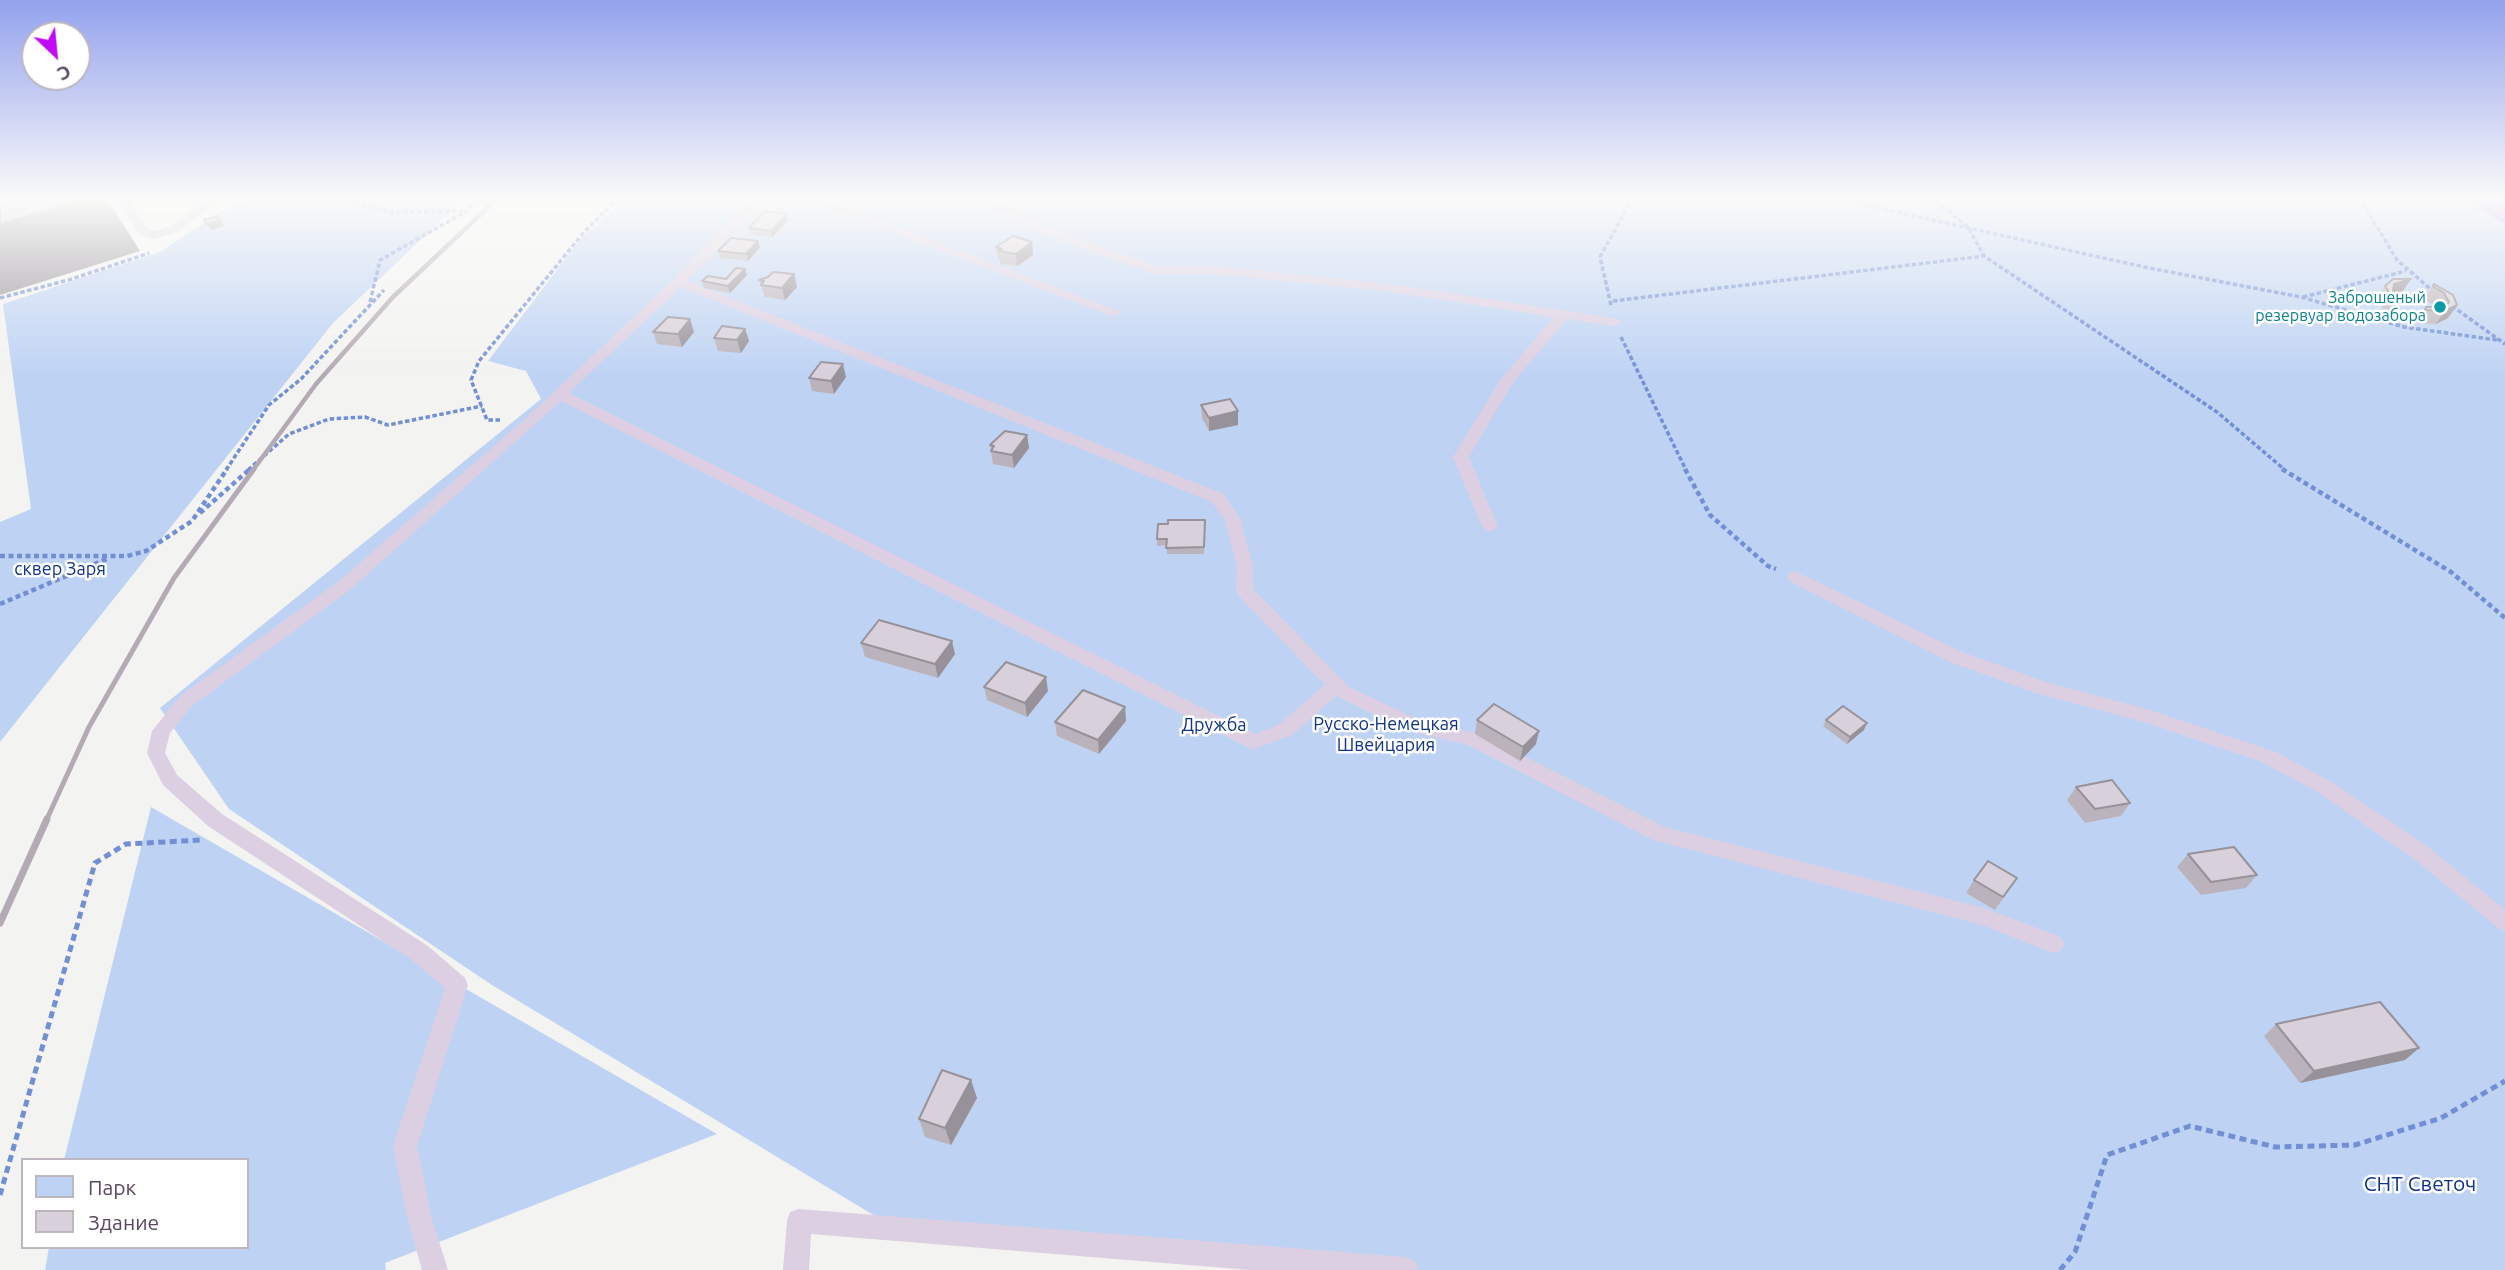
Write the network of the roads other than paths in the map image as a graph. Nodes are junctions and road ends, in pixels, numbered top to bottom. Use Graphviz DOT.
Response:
graph roads {
  1 [pos="704,256"];
  2 [pos="965,256"];
  3 [pos="1116,256"];
  4 [pos="679,282"];
  5 [pos="1114,312"];
  6 [pos="1564,314"];
  7 [pos="1614,322"];
  8 [pos="559,394"];
  9 [pos="1490,527"];
  10 [pos="1795,577"];
  11 [pos="1337,685"];
  12 [pos="2505,922"];
  13 [pos="2053,944"];
  14 [pos="435,1270"];
  15 [pos="796,1270"];
  16 [pos="1406,1270"];
  1 -- 4 [label="lane"];
  2 -- 5 [label="lane"];
  3 -- 6 [label="lane"];
  4 -- 8 [label="lane"];
  4 -- 11 [label="lane"];
  6 -- 7 [label="lane"];
  6 -- 9 [label="lane"];
  8 -- 11 [label="lane"];
  8 -- 14 [label="lane"];
  10 -- 12 [label="lane"];
  11 -- 13 [label="lane"];
  15 -- 16 [label="lane"];
}
